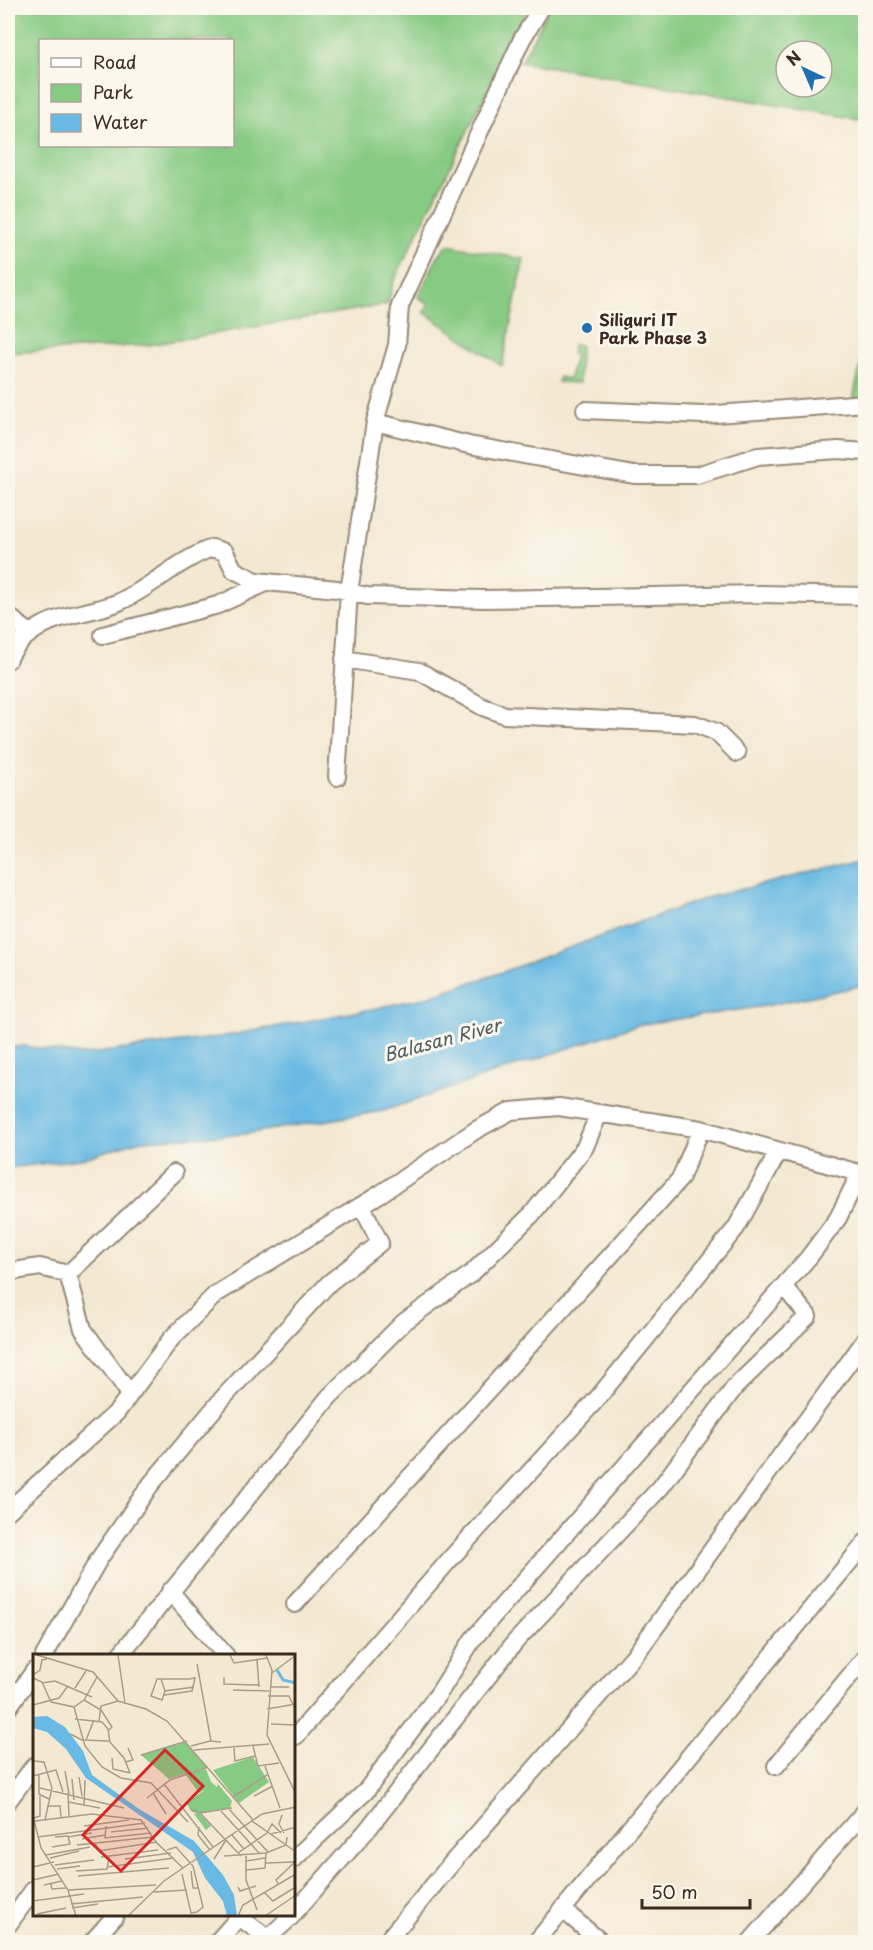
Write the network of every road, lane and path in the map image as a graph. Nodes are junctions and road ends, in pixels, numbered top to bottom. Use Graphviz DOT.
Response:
graph roads {
  1 [pos="541,8"];
  2 [pos="866,403"];
  3 [pos="585,410"];
  4 [pos="375,422"];
  5 [pos="866,452"];
  6 [pos="268,582"];
  7 [pos="349,592"];
  8 [pos="866,596"];
  9 [pos="8,616"];
  10 [pos="30,633"];
  11 [pos="103,636"];
  12 [pos="344,659"];
  13 [pos="8,660"];
  14 [pos="737,753"];
  15 [pos="337,777"];
  16 [pos="599,1113"];
  17 [pos="701,1129"];
  18 [pos="779,1151"];
  19 [pos="174,1173"];
  20 [pos="863,1174"];
  21 [pos="362,1206"];
  22 [pos="9,1270"];
  23 [pos="68,1274"];
  24 [pos="784,1287"];
  25 [pos="866,1339"];
  26 [pos="130,1394"];
  27 [pos="8,1511"];
  28 [pos="866,1542"];
  29 [pos="170,1591"];
  30 [pos="295,1604"];
  31 [pos="45,1654"];
  32 [pos="120,1654"];
  33 [pos="224,1654"];
  34 [pos="866,1656"];
  35 [pos="33,1672"];
  36 [pos="8,1708"];
  37 [pos="296,1736"];
  38 [pos="776,1766"];
  39 [pos="33,1767"];
  40 [pos="8,1801"];
  41 [pos="866,1810"];
  42 [pos="296,1857"];
  43 [pos="33,1890"];
  44 [pos="563,1910"];
  45 [pos="296,1911"];
  46 [pos="114,1917"];
  47 [pos="239,1917"];
  48 [pos="241,1917"];
  49 [pos="290,1917"];
  50 [pos="8,1925"];
  51 [pos="271,1940"];
  52 [pos="92,1942"];
  53 [pos="217,1942"];
  54 [pos="386,1942"];
  55 [pos="536,1942"];
  56 [pos="601,1942"];
  57 [pos="750,1942"];
  1 -- 4 [label="street"];
  2 -- 3 [label="street"];
  4 -- 5 [label="street"];
  4 -- 7 [label="street"];
  6 -- 7 [label="street"];
  6 -- 10 [label="street"];
  6 -- 11 [label="street"];
  7 -- 8 [label="street"];
  7 -- 12 [label="street"];
  9 -- 10 [label="street"];
  10 -- 13 [label="street"];
  12 -- 14 [label="street"];
  12 -- 15 [label="street"];
  16 -- 17 [label="street"];
  16 -- 21 [label="street"];
  16 -- 29 [label="street"];
  17 -- 18 [label="street"];
  17 -- 30 [label="street"];
  18 -- 20 [label="street"];
  18 -- 37 [label="street"];
  19 -- 23 [label="street"];
  20 -- 24 [label="street"];
  21 -- 26 [label="street"];
  21 -- 31 [label="street"];
  22 -- 23 [label="street"];
  23 -- 26 [label="street"];
  24 -- 42 [label="street"];
  24 -- 45 [label="street"];
  25 -- 54 [label="street"];
  26 -- 27 [label="street"];
  28 -- 44 [label="street"];
  29 -- 32 [label="street"];
  29 -- 33 [label="street"];
  34 -- 38 [label="street"];
  35 -- 36 [label="street"];
  39 -- 40 [label="street"];
  41 -- 57 [label="street"];
  43 -- 50 [label="street"];
  44 -- 55 [label="street"];
  44 -- 56 [label="street"];
  46 -- 52 [label="street"];
  47 -- 53 [label="street"];
  48 -- 51 [label="street"];
  49 -- 51 [label="street"];
}
